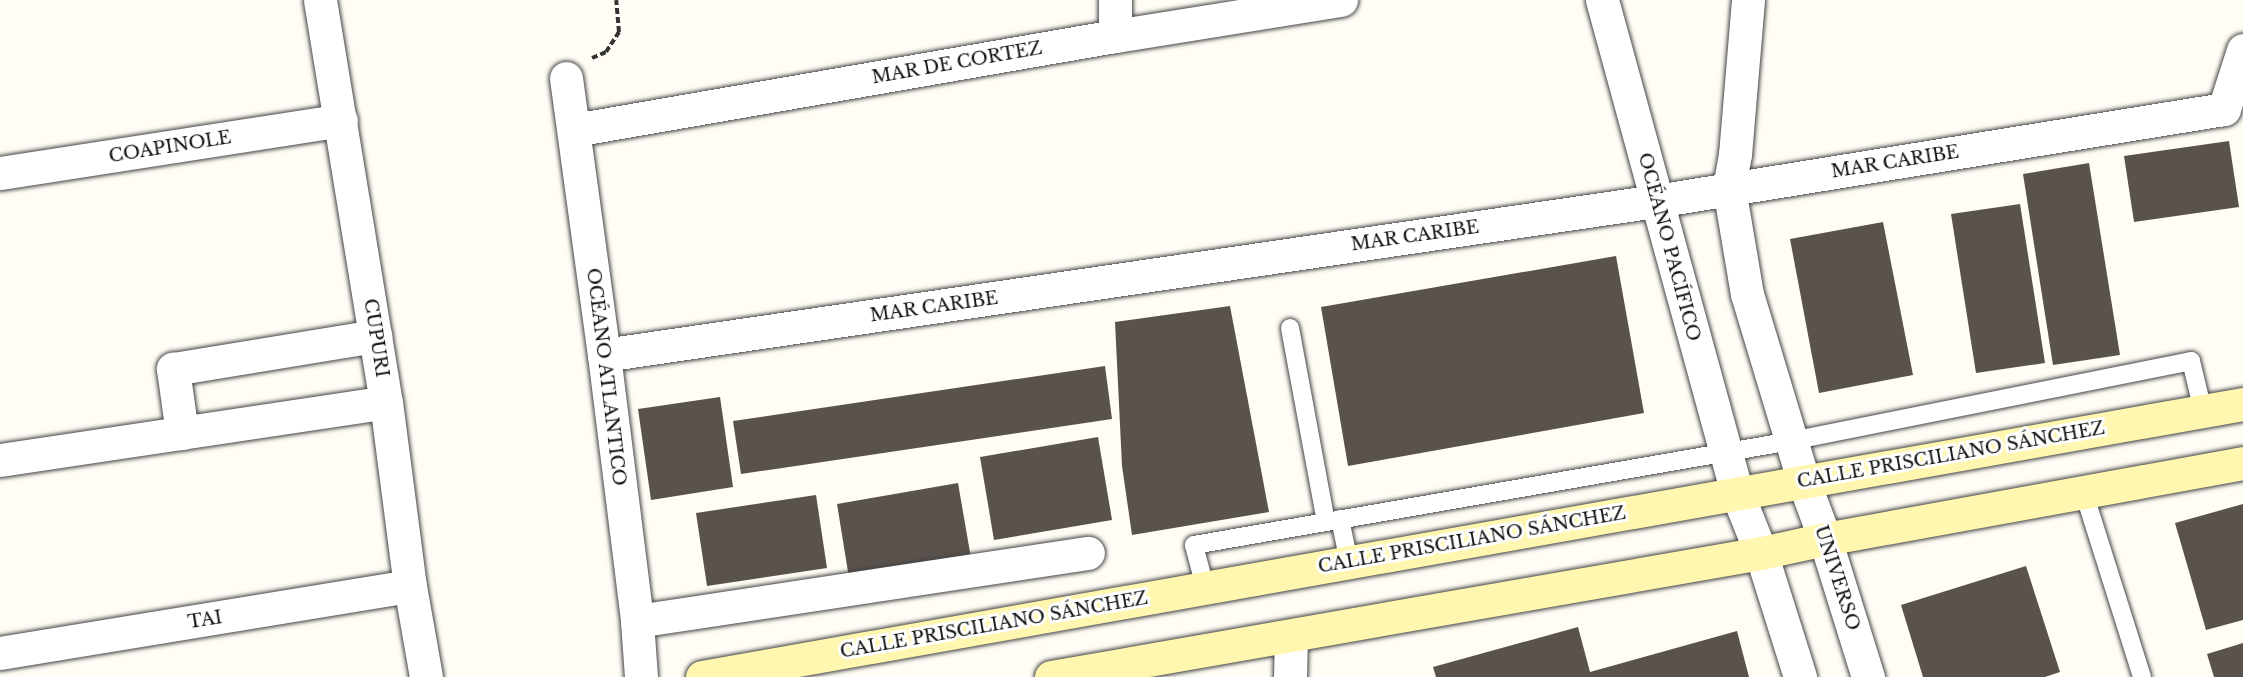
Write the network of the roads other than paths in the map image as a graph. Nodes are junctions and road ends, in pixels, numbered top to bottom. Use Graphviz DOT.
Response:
graph roads {
  1 [pos="320,0"];
  2 [pos="1115,0"];
  3 [pos="1341,0"];
  4 [pos="1602,0"];
  5 [pos="1748,0"];
  6 [pos="1115,36"];
  7 [pos="2243,50"];
  8 [pos="566,78"];
  9 [pos="340,120"];
  10 [pos="574,130"];
  11 [pos="0,173"];
  12 [pos="1729,188"];
  13 [pos="1656,201"];
  14 [pos="1290,328"];
  15 [pos="375,336"];
  16 [pos="604,355"];
  17 [pos="386,402"];
  18 [pos="2243,404"];
  19 [pos="2203,411"];
  20 [pos="182,433"];
  21 [pos="1791,441"];
  22 [pos="1725,451"];
  23 [pos="0,460"];
  24 [pos="2243,463"];
  25 [pos="1803,480"];
  26 [pos="1737,493"];
  27 [pos="2084,493"];
  28 [pos="1333,520"];
  29 [pos="1825,539"];
  30 [pos="1088,553"];
  31 [pos="1761,553"];
  32 [pos="1349,562"];
  33 [pos="410,586"];
  34 [pos="1205,587"];
  35 [pos="637,621"];
  36 [pos="1291,637"];
  37 [pos="0,653"];
  38 [pos="426,677"];
  39 [pos="641,677"];
  40 [pos="702,677"];
  41 [pos="1051,677"];
  42 [pos="1290,677"];
  43 [pos="1800,677"];
  44 [pos="1868,677"];
  45 [pos="2142,677"];
  1 -- 9 [label="street, CUPURI"];
  2 -- 6 [label="street"];
  3 -- 6 [label="street, MAR DE CORTEZ"];
  4 -- 13 [label="street, OCÉANO PACÍFICO"];
  5 -- 12 [label="street"];
  6 -- 10 [label="street, MAR DE CORTEZ"];
  7 -- 12 [label="street, MAR CARIBE"];
  8 -- 10 [label="street, OCÉANO ATLANTICO"];
  9 -- 11 [label="street, COAPINOLE"];
  9 -- 15 [label="street, CUPURI"];
  10 -- 16 [label="street, OCÉANO ATLANTICO"];
  12 -- 13 [label="street, MAR CARIBE"];
  12 -- 21 [label="street"];
  13 -- 16 [label="street, MAR CARIBE"];
  13 -- 22 [label="street, OCÉANO PACÍFICO"];
  14 -- 28 [label="lane"];
  15 -- 17 [label="street, CUPURI"];
  15 -- 20 [label="street"];
  16 -- 35 [label="street, OCÉANO ATLANTICO"];
  17 -- 20 [label="street"];
  17 -- 33 [label="street, CUPURI"];
  18 -- 19 [label="main road, CALLE PRISCILIANO SÁNCHEZ"];
  19 -- 21 [label="lane"];
  19 -- 25 [label="main road, CALLE PRISCILIANO SÁNCHEZ"];
  20 -- 23 [label="street"];
  21 -- 22 [label="lane"];
  21 -- 25 [label="street"];
  22 -- 26 [label="street, OCÉANO PACÍFICO"];
  22 -- 28 [label="lane"];
  24 -- 27 [label="main road"];
  25 -- 26 [label="main road, CALLE PRISCILIANO SÁNCHEZ"];
  25 -- 29 [label="street, UNIVERSO"];
  26 -- 31 [label="street"];
  26 -- 32 [label="main road, CALLE PRISCILIANO SÁNCHEZ"];
  27 -- 29 [label="main road"];
  27 -- 45 [label="lane"];
  28 -- 32 [label="lane"];
  28 -- 34 [label="lane"];
  29 -- 31 [label="main road"];
  29 -- 44 [label="street, UNIVERSO"];
  30 -- 35 [label="street"];
  31 -- 36 [label="main road"];
  31 -- 43 [label="street"];
  32 -- 34 [label="main road, CALLE PRISCILIANO SÁNCHEZ"];
  33 -- 37 [label="street, TAI"];
  33 -- 38 [label="street, CUPURI"];
  34 -- 40 [label="main road, CALLE PRISCILIANO SÁNCHEZ"];
  35 -- 39 [label="street, OCÉANO ATLANTICO"];
  36 -- 41 [label="main road"];
  36 -- 42 [label="street"];
}
